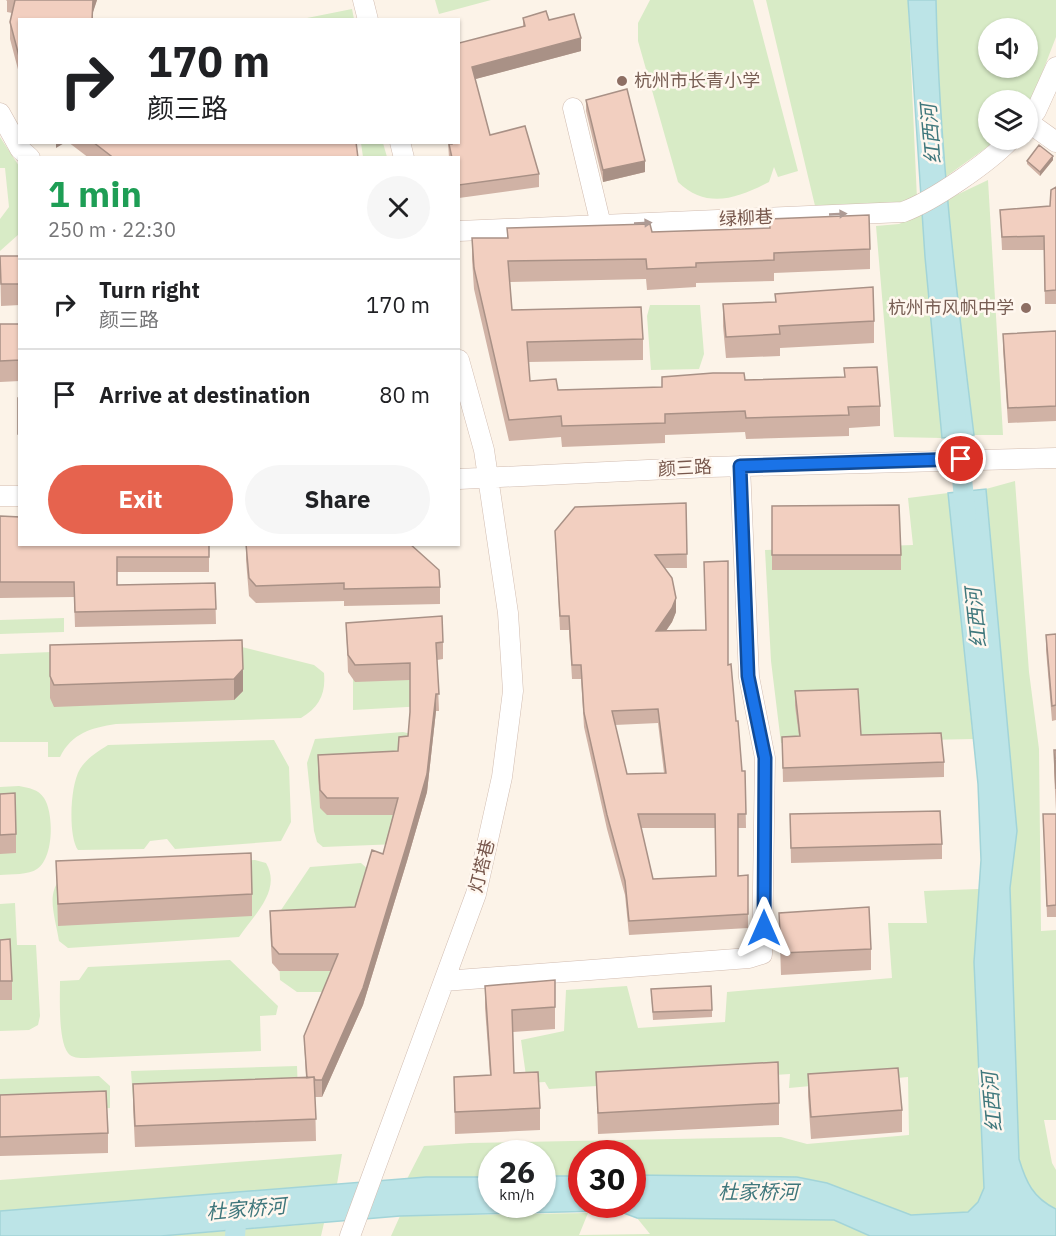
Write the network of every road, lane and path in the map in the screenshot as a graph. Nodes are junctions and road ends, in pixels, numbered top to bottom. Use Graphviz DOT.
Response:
graph roads {
  1 [pos="363,0"];
  2 [pos="368,18"];
  3 [pos="1056,67"];
  4 [pos="1038,107"];
  5 [pos="573,108"];
  6 [pos="0,113"];
  7 [pos="1038,128"];
  8 [pos="1056,142"];
  9 [pos="1000,150"];
  10 [pos="28,156"];
  11 [pos="601,225"];
  12 [pos="460,231"];
  13 [pos="460,364"];
  14 [pos="1056,458"];
  15 [pos="740,466"];
  16 [pos="488,478"];
  17 [pos="460,479"];
  18 [pos="0,496"];
  19 [pos="18,496"];
  20 [pos="444,981"];
  21 [pos="352,1231"];
  1 -- 2 [label="street"];
  3 -- 4 [label="street"];
  5 -- 11 [label="street"];
  6 -- 10 [label="street"];
  7 -- 8 [label="street"];
  11 -- 9 [label="street, 绿柳巷, one-way"];
  11 -- 12 [label="street, 绿柳巷"];
  13 -- 16 [label="street, 灯塔巷"];
  14 -- 15 [label="street, 颜三路"];
  15 -- 16 [label="street, 颜三路"];
  15 -- 20 [label="street"];
  16 -- 17 [label="street, 颜三路"];
  16 -- 20 [label="street, 灯塔巷"];
  18 -- 19 [label="street"];
  20 -- 21 [label="street, 灯塔巷"];
}
